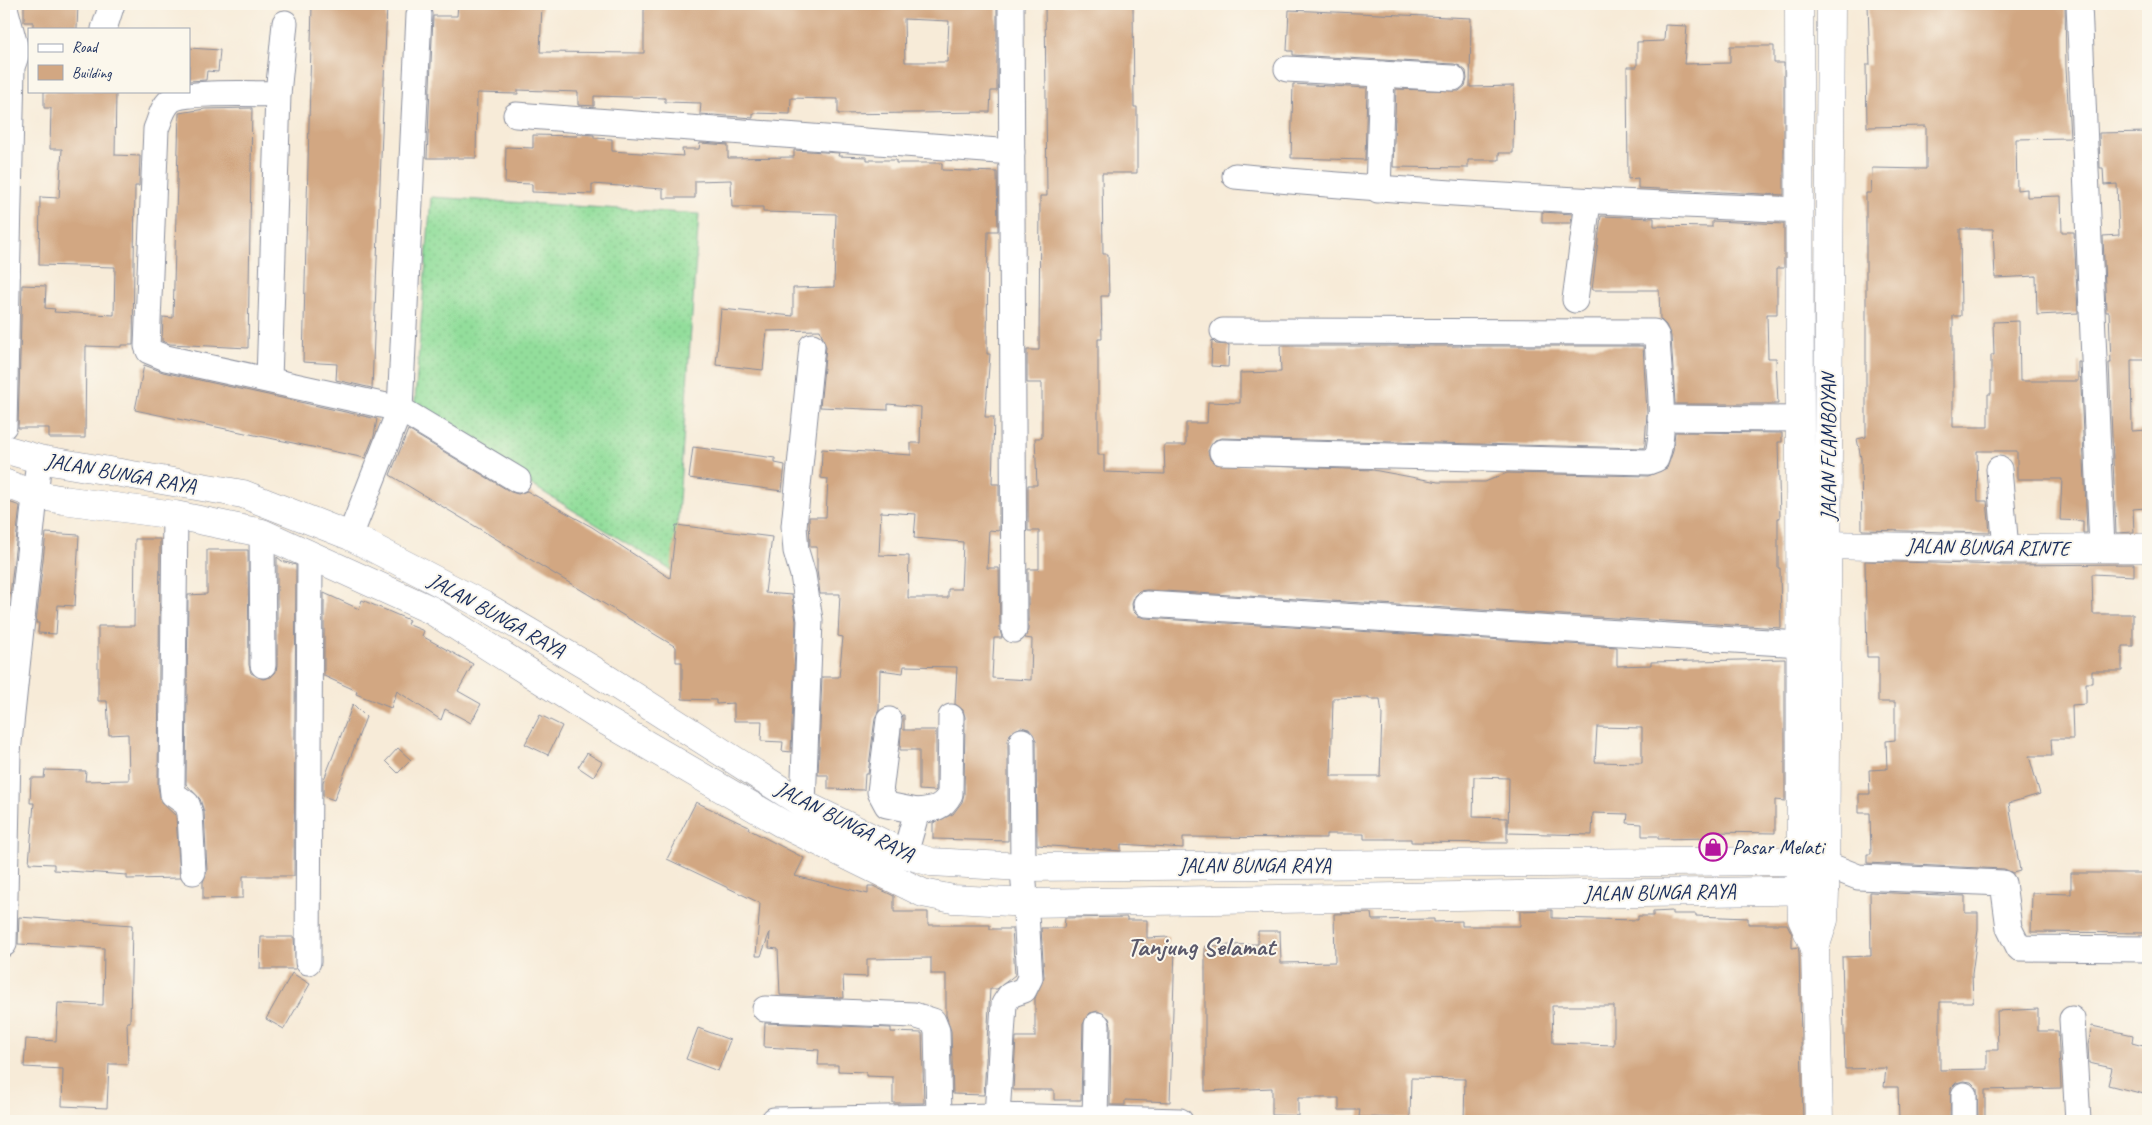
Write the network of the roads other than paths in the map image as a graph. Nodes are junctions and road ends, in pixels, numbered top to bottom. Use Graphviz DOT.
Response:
graph roads {
  1 [pos="4,4"];
  2 [pos="112,4"];
  3 [pos="1011,4"];
  4 [pos="1799,4"];
  5 [pos="1831,4"];
  6 [pos="2078,4"];
  7 [pos="419,16"];
  8 [pos="285,23"];
  9 [pos="104,28"];
  10 [pos="23,50"];
  11 [pos="1287,69"];
  12 [pos="1382,74"];
  13 [pos="1453,78"];
  14 [pos="278,94"];
  15 [pos="516,115"];
  16 [pos="1012,152"];
  17 [pos="1235,176"];
  18 [pos="1378,190"];
  19 [pos="1588,202"];
  20 [pos="1799,210"];
  21 [pos="1575,300"];
  22 [pos="1222,331"];
  23 [pos="812,346"];
  24 [pos="269,380"];
  25 [pos="400,409"];
  26 [pos="1660,418"];
  27 [pos="1800,419"];
  28 [pos="4,426"];
  29 [pos="4,449"];
  30 [pos="1222,452"];
  31 [pos="39,459"];
  32 [pos="1999,469"];
  33 [pos="518,480"];
  34 [pos="4,483"];
  35 [pos="33,494"];
  36 [pos="175,515"];
  37 [pos="262,533"];
  38 [pos="350,536"];
  39 [pos="1827,544"];
  40 [pos="2102,548"];
  41 [pos="2148,548"];
  42 [pos="2006,549"];
  43 [pos="310,555"];
  44 [pos="399,561"];
  45 [pos="385,590"];
  46 [pos="1146,604"];
  47 [pos="1014,630"];
  48 [pos="1800,644"];
  49 [pos="263,665"];
  50 [pos="951,718"];
  51 [pos="889,720"];
  52 [pos="1022,741"];
  53 [pos="803,804"];
  54 [pos="917,810"];
  55 [pos="905,854"];
  56 [pos="1023,867"];
  57 [pos="193,872"];
  58 [pos="1813,876"];
  59 [pos="1027,903"];
  60 [pos="4,944"];
  61 [pos="2148,949"];
  62 [pos="308,962"];
  63 [pos="765,1009"];
  64 [pos="2072,1019"];
  65 [pos="1097,1025"];
  66 [pos="1964,1095"];
  67 [pos="939,1116"];
  68 [pos="997,1116"];
  69 [pos="1095,1119"];
  70 [pos="774,1120"];
  71 [pos="1180,1121"];
  72 [pos="1819,1121"];
  73 [pos="1964,1121"];
  74 [pos="2078,1121"];
  1 -- 10 [label="street"];
  2 -- 9 [label="street"];
  3 -- 16 [label="street"];
  4 -- 20 [label="main road, JALAN FLAMBOYAN"];
  5 -- 39 [label="main road, JALAN FLAMBOYAN"];
  6 -- 40 [label="street"];
  7 -- 25 [label="street"];
  8 -- 14 [label="street"];
  10 -- 28 [label="street"];
  11 -- 12 [label="street"];
  12 -- 13 [label="street"];
  12 -- 18 [label="street"];
  14 -- 24 [label="street"];
  14 -- 24 [label="street"];
  15 -- 16 [label="street"];
  16 -- 47 [label="street"];
  17 -- 18 [label="street"];
  18 -- 19 [label="street"];
  19 -- 20 [label="street"];
  19 -- 21 [label="street"];
  20 -- 27 [label="main road, JALAN FLAMBOYAN"];
  22 -- 26 [label="street"];
  23 -- 53 [label="street"];
  24 -- 25 [label="street"];
  25 -- 33 [label="street"];
  25 -- 38 [label="street"];
  26 -- 27 [label="street"];
  26 -- 30 [label="street"];
  27 -- 48 [label="main road, JALAN FLAMBOYAN"];
  29 -- 31 [label="main road, JALAN BUNGA RAYA"];
  31 -- 35 [label="street"];
  31 -- 38 [label="main road, JALAN BUNGA RAYA"];
  32 -- 42 [label="street"];
  34 -- 35 [label="main road, JALAN BUNGA RAYA"];
  35 -- 36 [label="main road, JALAN BUNGA RAYA"];
  35 -- 60 [label="street"];
  36 -- 37 [label="main road, JALAN BUNGA RAYA"];
  36 -- 57 [label="street"];
  37 -- 43 [label="main road, JALAN BUNGA RAYA"];
  37 -- 49 [label="street"];
  38 -- 44 [label="main road, JALAN BUNGA RAYA"];
  39 -- 42 [label="main road, JALAN BUNGA RINTE"];
  39 -- 58 [label="main road, JALAN FLAMBOYAN"];
  40 -- 41 [label="main road, JALAN BUNGA RINTE"];
  40 -- 42 [label="main road, JALAN BUNGA RINTE"];
  43 -- 45 [label="main road, JALAN BUNGA RAYA"];
  43 -- 62 [label="street"];
  44 -- 45 [label="main road"];
  44 -- 53 [label="main road, JALAN BUNGA RAYA"];
  45 -- 59 [label="main road, JALAN BUNGA RAYA"];
  46 -- 48 [label="street"];
  48 -- 58 [label="main road, JALAN FLAMBOYAN"];
  50 -- 54 [label="street"];
  51 -- 54 [label="street"];
  52 -- 56 [label="street"];
  53 -- 55 [label="main road, JALAN BUNGA RAYA"];
  54 -- 55 [label="street"];
  55 -- 56 [label="main road, JALAN BUNGA RAYA"];
  56 -- 58 [label="main road, JALAN BUNGA RAYA"];
  56 -- 59 [label="street"];
  58 -- 59 [label="main road, JALAN BUNGA RAYA"];
  58 -- 61 [label="street"];
  58 -- 72 [label="main road"];
  59 -- 68 [label="street"];
  63 -- 67 [label="street"];
  64 -- 74 [label="street"];
  65 -- 69 [label="street"];
  66 -- 73 [label="street"];
  67 -- 68 [label="street"];
  67 -- 70 [label="street"];
  68 -- 69 [label="street"];
  69 -- 71 [label="street"];
}
